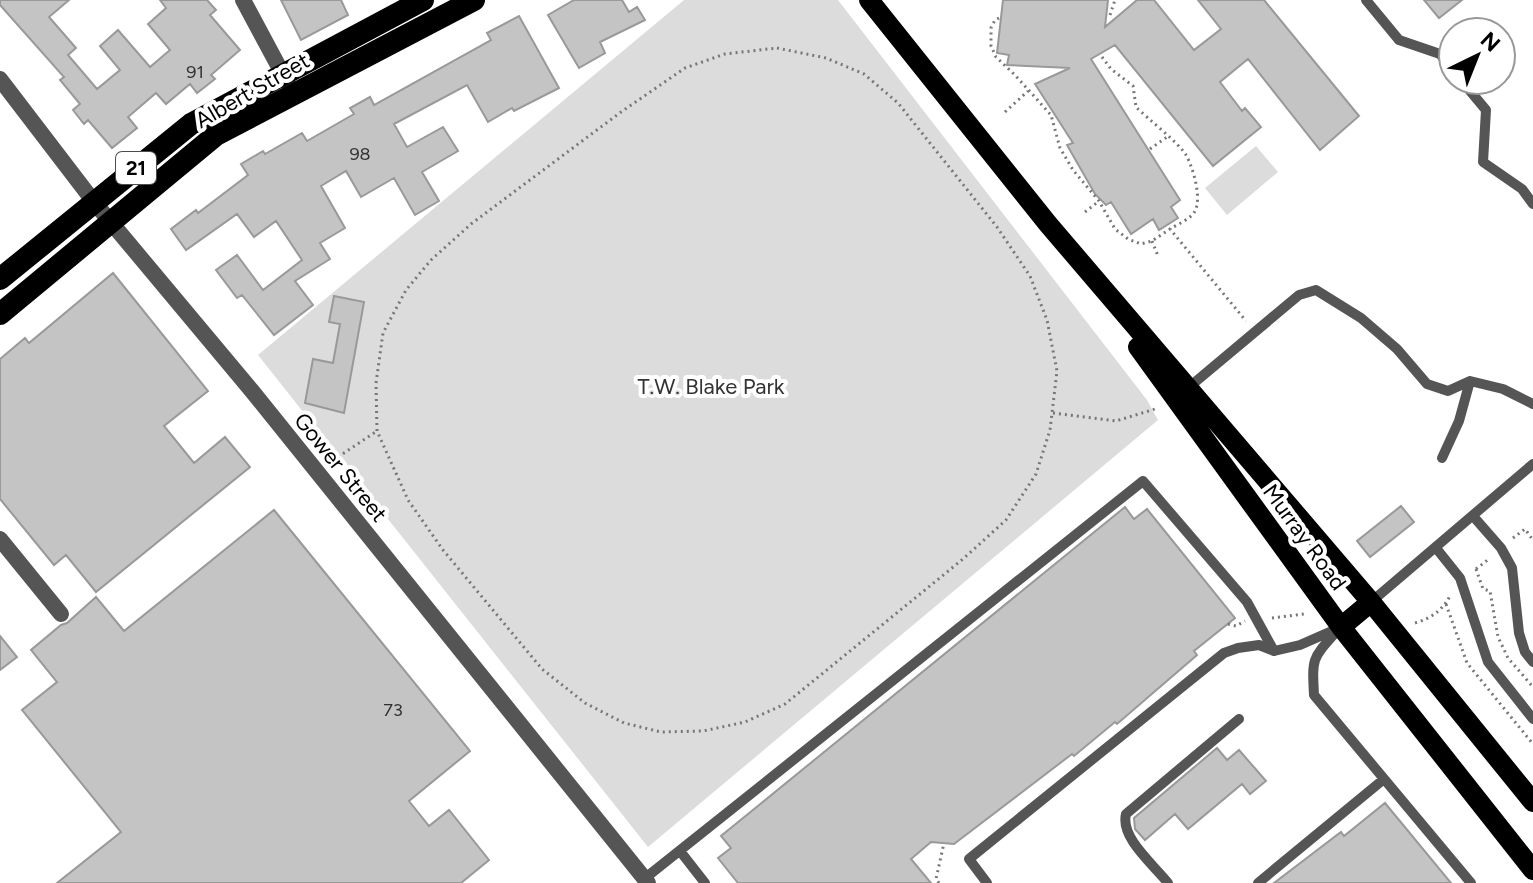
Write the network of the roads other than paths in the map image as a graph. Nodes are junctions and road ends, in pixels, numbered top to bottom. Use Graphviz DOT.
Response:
graph roads {
  1 [pos="243,0"];
  2 [pos="423,0"];
  3 [pos="474,0"];
  4 [pos="1366,0"];
  5 [pos="877,3"];
  6 [pos="1437,53"];
  7 [pos="283,74"];
  8 [pos="0,79"];
  9 [pos="294,94"];
  10 [pos="1474,96"];
  11 [pos="94,202"];
  12 [pos="1533,204"];
  13 [pos="111,223"];
  14 [pos="1048,224"];
  15 [pos="0,279"];
  16 [pos="0,314"];
  17 [pos="1470,381"];
  18 [pos="1188,388"];
  19 [pos="1533,404"];
  20 [pos="1442,458"];
  21 [pos="1533,464"];
  22 [pos="1473,516"];
  23 [pos="0,539"];
  24 [pos="1436,548"];
  25 [pos="1371,602"];
  26 [pos="61,614"];
  27 [pos="1341,627"];
  28 [pos="1274,651"];
  29 [pos="1533,662"];
  30 [pos="1239,719"];
  31 [pos="1533,719"];
  32 [pos="1384,779"];
  33 [pos="1533,802"];
  34 [pos="680,851"];
  35 [pos="1533,870"];
  36 [pos="646,881"];
  37 [pos="705,883"];
  38 [pos="987,883"];
  39 [pos="1168,883"];
  40 [pos="1258,883"];
  41 [pos="1471,883"];
  1 -- 7 [label="street"];
  2 -- 7 [label="highway, Albert Street / 21"];
  3 -- 9 [label="highway, Albert Street / 21"];
  4 -- 6 [label="lane"];
  5 -- 14 [label="main road, Murray Road"];
  7 -- 9 [label="street"];
  7 -- 11 [label="highway, Albert Street / 21"];
  8 -- 11 [label="street, Gower Street"];
  9 -- 13 [label="highway, Albert Street / 21"];
  10 -- 12 [label="lane"];
  11 -- 13 [label="street, Gower Street"];
  11 -- 15 [label="highway, Albert Street / 21"];
  13 -- 16 [label="highway, Albert Street / 21"];
  13 -- 36 [label="street, Gower Street"];
  14 -- 18 [label="main road, Murray Road"];
  14 -- 27 [label="main road, Murray Road"];
  17 -- 18 [label="lane"];
  17 -- 19 [label="lane"];
  17 -- 20 [label="lane"];
  18 -- 25 [label="main road, Murray Road"];
  21 -- 22 [label="lane"];
  22 -- 24 [label="lane"];
  22 -- 29 [label="lane"];
  23 -- 26 [label="street"];
  24 -- 25 [label="lane"];
  24 -- 31 [label="lane"];
  25 -- 27 [label="main road"];
  25 -- 33 [label="main road, Murray Road"];
  27 -- 28 [label="lane"];
  27 -- 32 [label="lane"];
  27 -- 35 [label="main road, Murray Road"];
  28 -- 34 [label="lane"];
  28 -- 38 [label="lane"];
  30 -- 39 [label="lane"];
  32 -- 40 [label="lane"];
  32 -- 41 [label="lane"];
  34 -- 36 [label="lane"];
  34 -- 37 [label="lane"];
}
